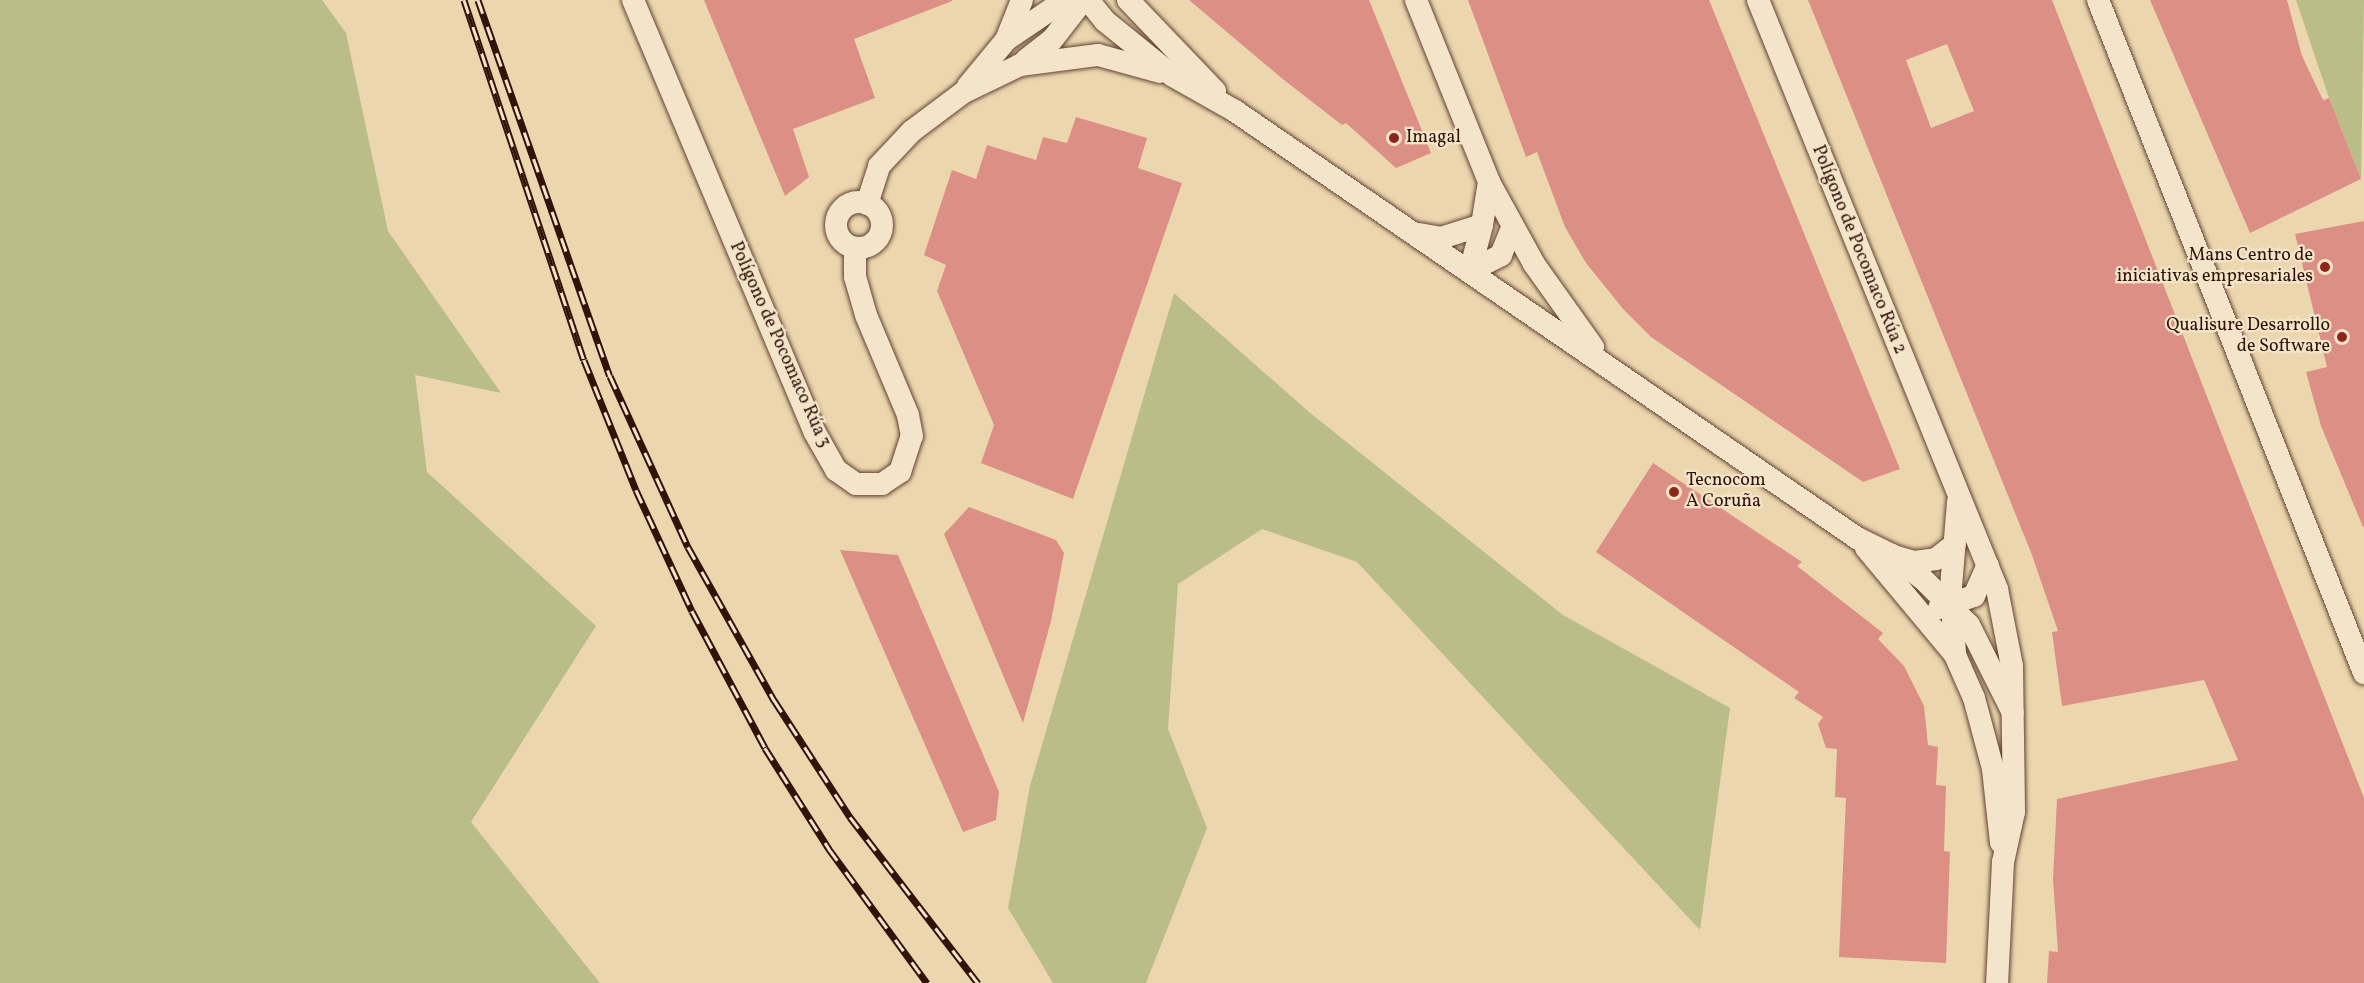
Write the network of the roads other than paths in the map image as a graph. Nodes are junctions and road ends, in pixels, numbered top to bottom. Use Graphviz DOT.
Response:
graph roads {
  1 [pos="633,0"];
  2 [pos="1022,0"];
  3 [pos="1065,0"];
  4 [pos="1083,0"];
  5 [pos="1088,0"];
  6 [pos="1099,0"];
  7 [pos="1128,0"];
  8 [pos="1416,0"];
  9 [pos="1758,0"];
  10 [pos="2098,0"];
  11 [pos="1006,40"];
  12 [pos="1020,65"];
  13 [pos="1177,66"];
  14 [pos="964,92"];
  15 [pos="1489,182"];
  16 [pos="867,204"];
  17 [pos="1482,225"];
  18 [pos="1513,226"];
  19 [pos="1416,234"];
  20 [pos="855,249"];
  21 [pos="1470,271"];
  22 [pos="1602,361"];
  23 [pos="1959,500"];
  24 [pos="1857,538"];
  25 [pos="1955,544"];
  26 [pos="1892,555"];
  27 [pos="1988,565"];
  28 [pos="1914,602"];
  29 [pos="1952,606"];
  30 [pos="1955,656"];
  31 [pos="2364,673"];
  32 [pos="2013,713"];
  33 [pos="2003,862"];
  34 [pos="1997,983"];
  1 -- 20 [label="street, Polígono de Pocomaco Rúa 3"];
  2 -- 11 [label="street"];
  3 -- 11 [label="street"];
  4 -- 12 [label="street"];
  5 -- 13 [label="street"];
  6 -- 13 [label="street"];
  7 -- 13 [label="street"];
  8 -- 15 [label="street"];
  9 -- 23 [label="street, Polígono de Pocomaco Rúa 2"];
  10 -- 31 [label="street"];
  11 -- 14 [label="street"];
  12 -- 13 [label="street"];
  12 -- 14 [label="street"];
  13 -- 19 [label="street"];
  14 -- 16 [label="street"];
  15 -- 17 [label="street"];
  15 -- 18 [label="street"];
  16 -- 20 [label="street"];
  16 -- 20 [label="street"];
  17 -- 19 [label="street"];
  17 -- 21 [label="street"];
  18 -- 21 [label="street"];
  18 -- 22 [label="street"];
  19 -- 21 [label="street"];
  21 -- 22 [label="street"];
  22 -- 24 [label="street"];
  23 -- 25 [label="street, Polígono de Pocomaco Rúa 2"];
  23 -- 27 [label="street, Polígono de Pocomaco Rúa 2"];
  24 -- 26 [label="street"];
  24 -- 28 [label="street"];
  25 -- 26 [label="street"];
  25 -- 29 [label="street, Polígono de Pocomaco Rúa 2"];
  26 -- 29 [label="street"];
  27 -- 29 [label="street"];
  27 -- 32 [label="street, Polígono de Pocomaco Rúa 2"];
  28 -- 29 [label="street"];
  28 -- 30 [label="street"];
  29 -- 30 [label="street, Polígono de Pocomaco Rúa 2"];
  29 -- 32 [label="street"];
  30 -- 33 [label="street"];
  32 -- 33 [label="street, Polígono de Pocomaco Rúa 2"];
  33 -- 34 [label="street"];
}
